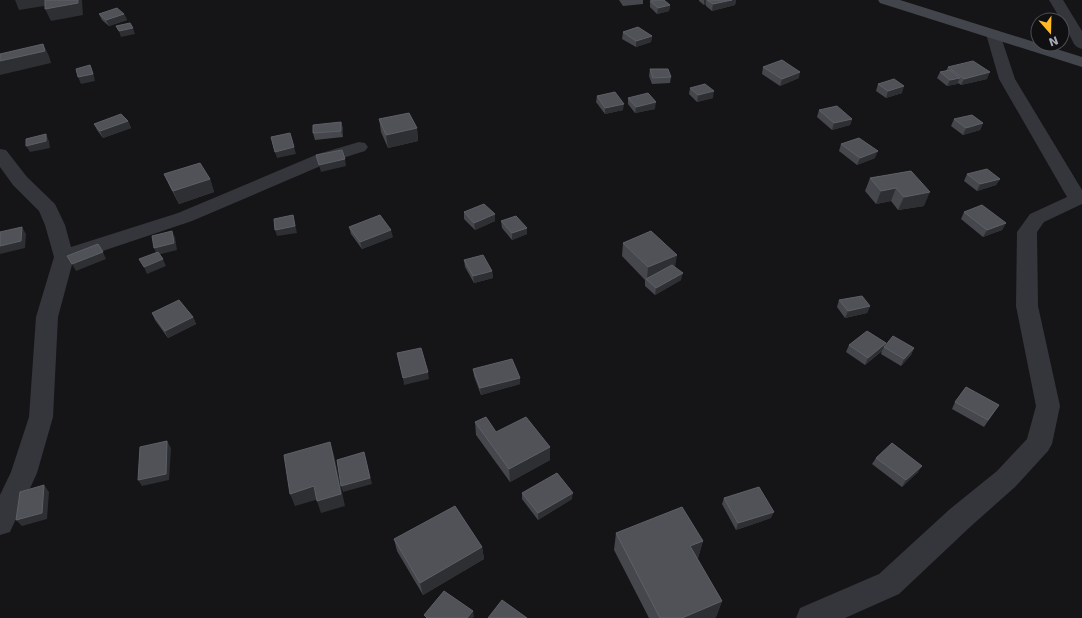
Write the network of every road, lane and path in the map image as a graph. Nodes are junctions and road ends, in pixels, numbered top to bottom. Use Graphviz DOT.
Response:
graph roads {
  1 [pos="886,0"];
  2 [pos="1056,0"];
  3 [pos="993,34"];
  4 [pos="1082,44"];
  5 [pos="1082,62"];
  6 [pos="359,147"];
  7 [pos="0,154"];
  8 [pos="1080,198"];
  9 [pos="64,257"];
  10 [pos="0,523"];
  11 [pos="811,618"];
  1 -- 3 [label="street"];
  2 -- 4 [label="street"];
  3 -- 5 [label="street"];
  3 -- 8 [label="street"];
  6 -- 9 [label="street"];
  7 -- 9 [label="street"];
  8 -- 11 [label="street"];
  9 -- 10 [label="street"];
}
